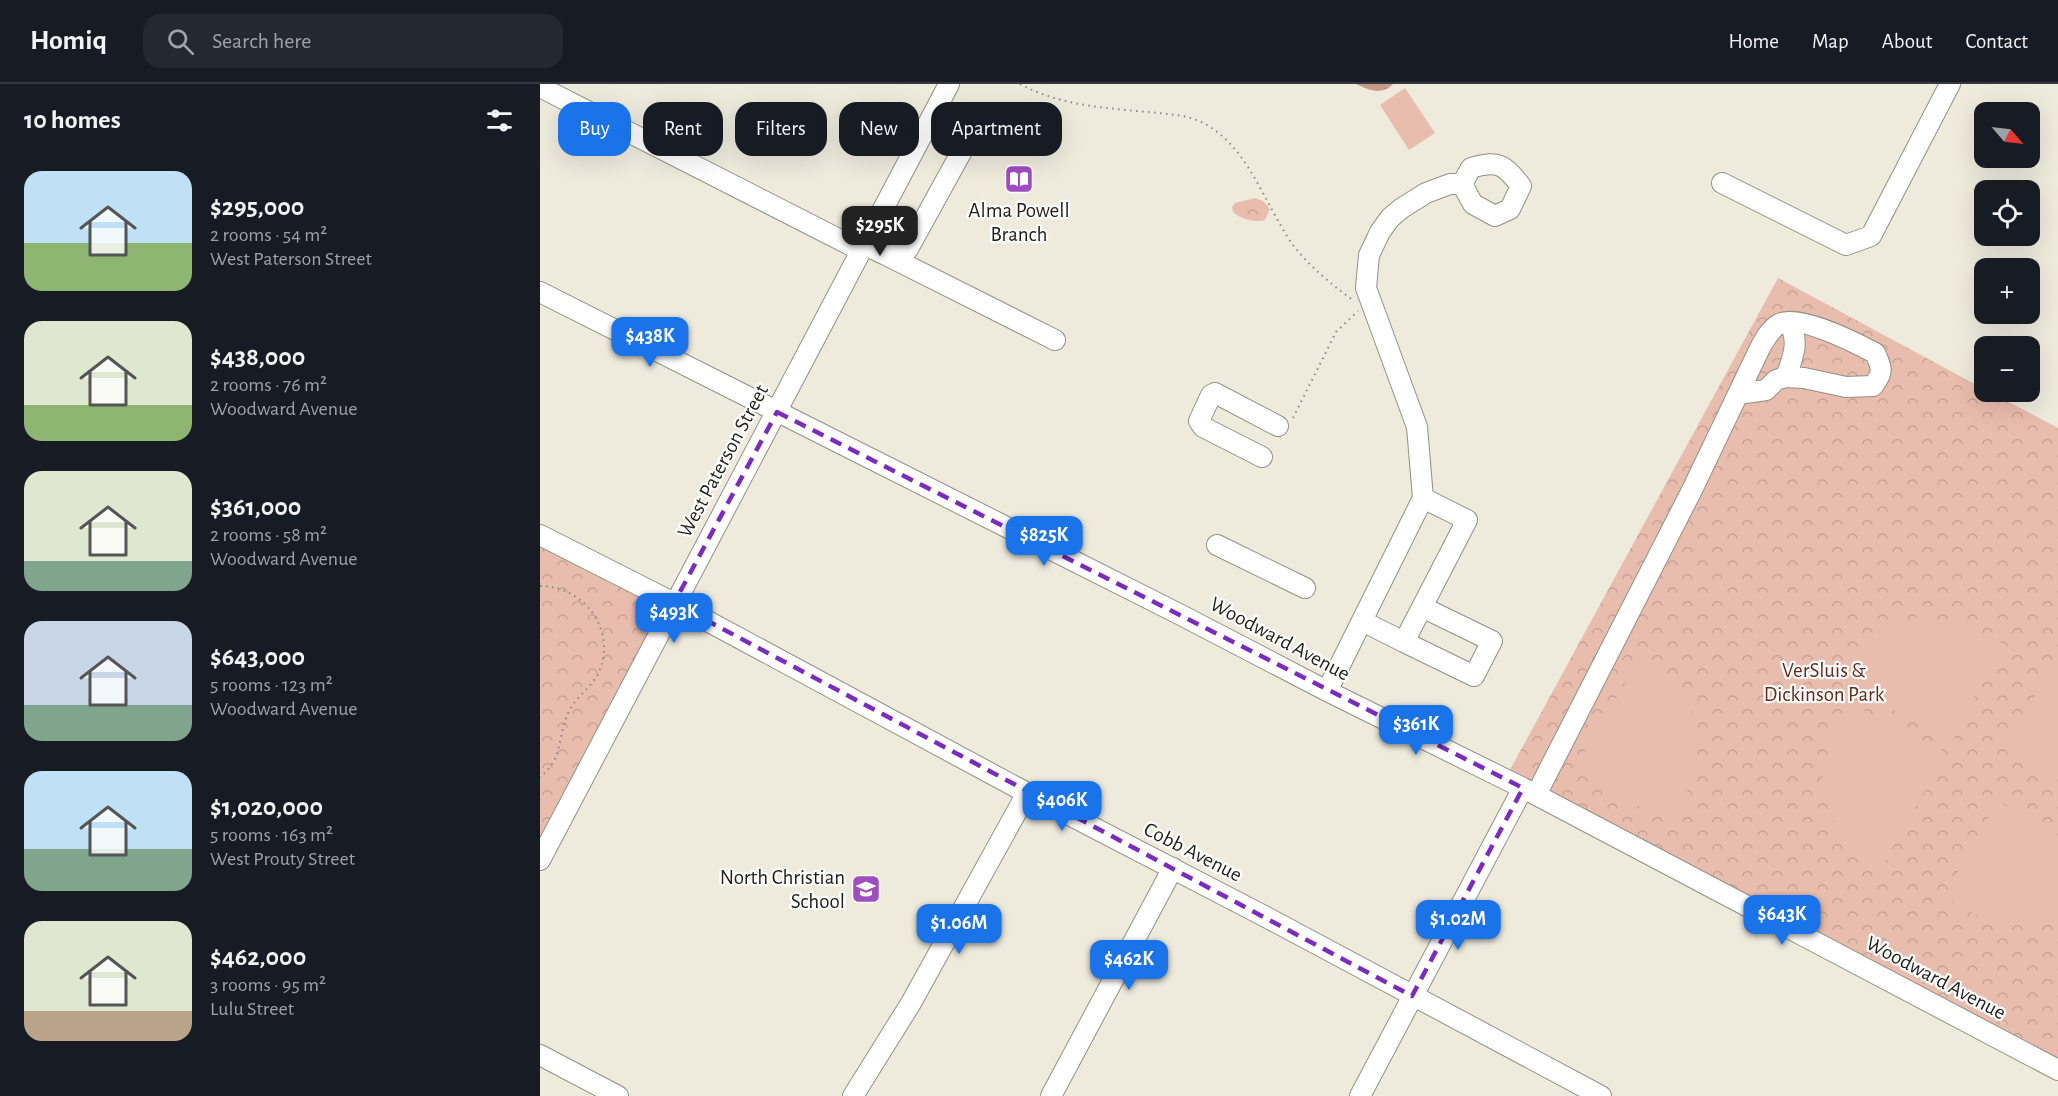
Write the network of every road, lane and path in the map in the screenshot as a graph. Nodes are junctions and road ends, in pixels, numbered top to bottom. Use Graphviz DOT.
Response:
graph roads {
  1 [pos="949,84"];
  2 [pos="1020,84"];
  3 [pos="1950,84"];
  4 [pos="540,87"];
  5 [pos="940,102"];
  6 [pos="931,118"];
  7 [pos="959,156"];
  8 [pos="1722,183"];
  9 [pos="1462,184"];
  10 [pos="864,248"];
  11 [pos="908,249"];
  12 [pos="886,255"];
  13 [pos="918,272"];
  14 [pos="540,291"];
  15 [pos="1358,305"];
  16 [pos="1360,310"];
  17 [pos="1789,322"];
  18 [pos="1055,340"];
  19 [pos="1786,377"];
  20 [pos="1738,394"];
  21 [pos="777,412"];
  22 [pos="1285,422"];
  23 [pos="1262,457"];
  24 [pos="1423,498"];
  25 [pos="540,535"];
  26 [pos="1217,544"];
  27 [pos="540,586"];
  28 [pos="1305,588"];
  29 [pos="674,603"];
  30 [pos="1422,607"];
  31 [pos="1362,621"];
  32 [pos="1404,642"];
  33 [pos="1326,691"];
  34 [pos="540,777"];
  35 [pos="1529,792"];
  36 [pos="1027,793"];
  37 [pos="540,860"];
  38 [pos="1173,868"];
  39 [pos="1412,996"];
  40 [pos="540,1055"];
  41 [pos="2058,1070"];
  42 [pos="618,1096"];
  43 [pos="853,1096"];
  44 [pos="1051,1096"];
  45 [pos="1360,1096"];
  46 [pos="1600,1096"];
  1 -- 5 [label="street, West Paterson Street"];
  2 -- 15 [label="path"];
  3 -- 8 [label="street"];
  4 -- 10 [label="street"];
  6 -- 10 [label="street, West Paterson Street"];
  7 -- 11 [label="street"];
  9 -- 24 [label="street"];
  10 -- 12 [label="street"];
  10 -- 21 [label="street, West Paterson Street"];
  11 -- 12 [label="street"];
  11 -- 13 [label="street"];
  12 -- 13 [label="street"];
  13 -- 18 [label="street"];
  14 -- 21 [label="street, Woodward Avenue"];
  16 -- 22 [label="path"];
  17 -- 19 [label="street"];
  17 -- 19 [label="street"];
  17 -- 20 [label="street"];
  19 -- 20 [label="street"];
  20 -- 35 [label="street"];
  21 -- 29 [label="street, West Paterson Street"];
  21 -- 33 [label="street, Woodward Avenue"];
  22 -- 23 [label="street"];
  24 -- 30 [label="street"];
  24 -- 31 [label="street"];
  25 -- 29 [label="street, Cobb Avenue"];
  26 -- 28 [label="street"];
  27 -- 34 [label="path"];
  29 -- 36 [label="street, Cobb Avenue"];
  29 -- 37 [label="street, West Paterson Street"];
  30 -- 32 [label="street"];
  30 -- 32 [label="street"];
  31 -- 32 [label="street"];
  31 -- 33 [label="street"];
  33 -- 35 [label="street, Woodward Avenue"];
  35 -- 39 [label="street"];
  35 -- 41 [label="street, Woodward Avenue"];
  36 -- 38 [label="street, Cobb Avenue"];
  36 -- 43 [label="street"];
  38 -- 39 [label="street, Cobb Avenue"];
  38 -- 44 [label="street"];
  39 -- 45 [label="street"];
  39 -- 46 [label="street, Cobb Avenue"];
  40 -- 42 [label="street"];
}
